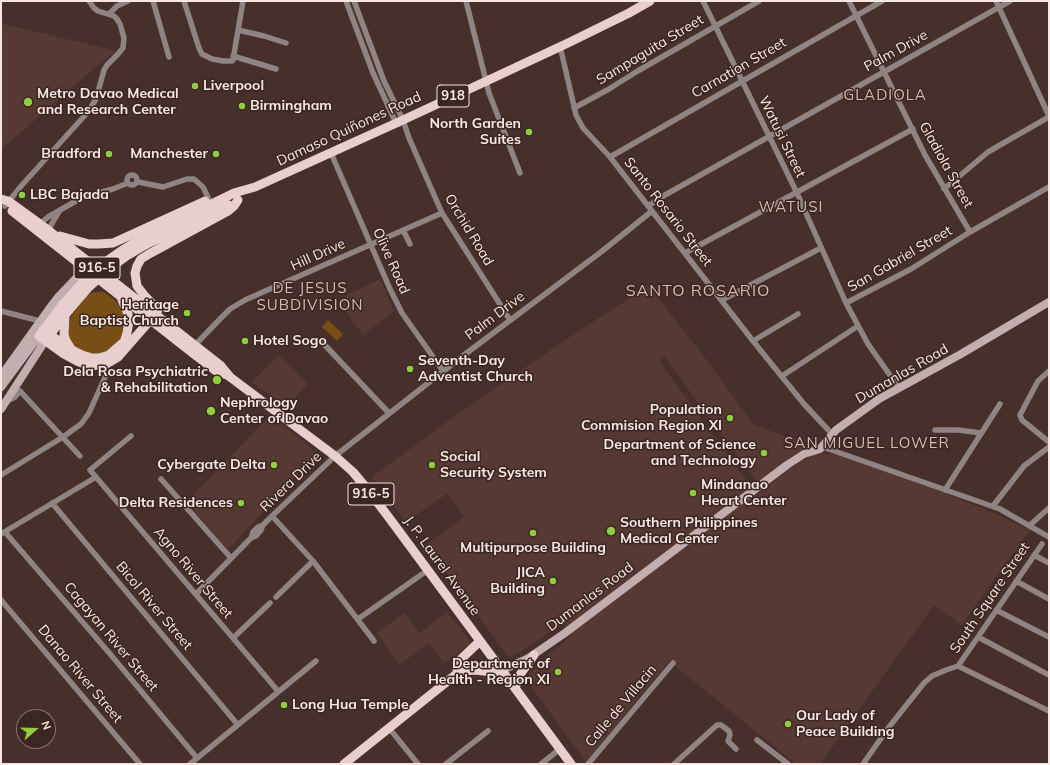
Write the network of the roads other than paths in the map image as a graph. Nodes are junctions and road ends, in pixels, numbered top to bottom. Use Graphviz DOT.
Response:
graph roads {
  1 [pos="89,1"];
  2 [pos="128,1"];
  3 [pos="153,1"];
  4 [pos="184,1"];
  5 [pos="243,1"];
  6 [pos="346,1"];
  7 [pos="354,1"];
  8 [pos="466,1"];
  9 [pos="650,1"];
  10 [pos="703,1"];
  11 [pos="759,1"];
  12 [pos="849,1"];
  13 [pos="882,1"];
  14 [pos="996,1"];
  15 [pos="1010,1"];
  16 [pos="638,4"];
  17 [pos="999,7"];
  18 [pos="109,14"];
  19 [pos="856,15"];
  20 [pos="363,24"];
  21 [pos="715,25"];
  22 [pos="355,27"];
  23 [pos="238,30"];
  24 [pos="286,43"];
  25 [pos="560,46"];
  26 [pos="233,56"];
  27 [pos="169,57"];
  28 [pos="276,69"];
  29 [pos="884,72"];
  30 [pos="486,81"];
  31 [pos="741,81"];
  32 [pos="574,108"];
  33 [pos="1049,117"];
  34 [pos="401,123"];
  35 [pos="912,129"];
  36 [pos="769,137"];
  37 [pos="331,152"];
  38 [pos="610,157"];
  39 [pos="520,173"];
  40 [pos="1049,186"];
  41 [pos="944,189"];
  42 [pos="797,194"];
  43 [pos="236,197"];
  44 [pos="4,201"];
  45 [pos="212,205"];
  46 [pos="650,209"];
  47 [pos="60,210"];
  48 [pos="442,213"];
  49 [pos="40,224"];
  50 [pos="403,230"];
  51 [pos="51,232"];
  52 [pos="970,232"];
  53 [pos="410,244"];
  54 [pos="371,245"];
  55 [pos="821,248"];
  56 [pos="685,253"];
  57 [pos="85,269"];
  58 [pos="121,298"];
  59 [pos="722,300"];
  60 [pos="1049,302"];
  61 [pos="846,303"];
  62 [pos="65,309"];
  63 [pos="1,311"];
  64 [pos="798,314"];
  65 [pos="151,316"];
  66 [pos="510,320"];
  67 [pos="40,321"];
  68 [pos="858,326"];
  69 [pos="166,332"];
  70 [pos="139,333"];
  71 [pos="44,336"];
  72 [pos="184,337"];
  73 [pos="753,340"];
  74 [pos="322,342"];
  75 [pos="124,343"];
  76 [pos="194,346"];
  77 [pos="72,350"];
  78 [pos="442,371"];
  79 [pos="1049,371"];
  80 [pos="1,375"];
  81 [pos="106,375"];
  82 [pos="782,376"];
  83 [pos="230,377"];
  84 [pos="1,387"];
  85 [pos="899,388"];
  86 [pos="7,401"];
  87 [pos="1000,404"];
  88 [pos="1,410"];
  89 [pos="389,413"];
  90 [pos="936,430"];
  91 [pos="981,433"];
  92 [pos="832,434"];
  93 [pos="131,436"];
  94 [pos="63,437"];
  95 [pos="1049,442"];
  96 [pos="1049,446"];
  97 [pos="823,447"];
  98 [pos="80,456"];
  99 [pos="335,456"];
  100 [pos="1,475"];
  101 [pos="96,477"];
  102 [pos="161,479"];
  103 [pos="945,490"];
  104 [pos="52,503"];
  105 [pos="993,506"];
  106 [pos="1049,508"];
  107 [pos="272,516"];
  108 [pos="1029,526"];
  109 [pos="3,533"];
  110 [pos="1049,537"];
  111 [pos="1042,544"];
  112 [pos="1034,555"];
  113 [pos="231,558"];
  114 [pos="313,561"];
  115 [pos="1049,562"];
  116 [pos="428,570"];
  117 [pos="1016,581"];
  118 [pos="196,594"];
  119 [pos="276,597"];
  120 [pos="1049,599"];
  121 [pos="1,600"];
  122 [pos="270,603"];
  123 [pos="996,610"];
  124 [pos="358,620"];
  125 [pos="978,637"];
  126 [pos="1049,637"];
  127 [pos="233,638"];
  128 [pos="374,641"];
  129 [pos="480,641"];
  130 [pos="534,655"];
  131 [pos="316,661"];
  132 [pos="673,663"];
  133 [pos="958,666"];
  134 [pos="502,670"];
  135 [pos="456,674"];
  136 [pos="1049,675"];
  137 [pos="515,688"];
  138 [pos="278,691"];
  139 [pos="1049,711"];
  140 [pos="238,725"];
  141 [pos="389,728"];
  142 [pos="488,731"];
  143 [pos="757,740"];
  144 [pos="736,748"];
  145 [pos="560,749"];
  146 [pos="197,758"];
  147 [pos="140,764"];
  148 [pos="190,764"];
  149 [pos="344,764"];
  150 [pos="418,764"];
  151 [pos="446,764"];
  152 [pos="541,764"];
  153 [pos="571,764"];
  154 [pos="588,764"];
  155 [pos="674,764"];
  156 [pos="788,764"];
  157 [pos="863,764"];
  1 -- 18 [label="street"];
  2 -- 18 [label="street"];
  3 -- 27 [label="street"];
  4 -- 26 [label="street"];
  5 -- 23 [label="street"];
  6 -- 22 [label="street"];
  7 -- 20 [label="street"];
  8 -- 30 [label="street"];
  9 -- 16 [label="main road, Damaso Quiñones Road / 918"];
  10 -- 21 [label="street, Watusi Street"];
  11 -- 21 [label="street, Sampaguita Street"];
  12 -- 19 [label="street, Gladiola Street"];
  13 -- 19 [label="street, Carnation Street"];
  14 -- 17 [label="street"];
  15 -- 17 [label="street, Palm Drive"];
  16 -- 25 [label="main road, Damaso Quiñones Road / 918"];
  17 -- 29 [label="street, Palm Drive"];
  17 -- 33 [label="street"];
  18 -- 44 [label="street"];
  19 -- 29 [label="street, Gladiola Street"];
  19 -- 31 [label="street, Carnation Street"];
  20 -- 22 [label="street"];
  20 -- 34 [label="street"];
  21 -- 31 [label="street, Watusi Street"];
  21 -- 32 [label="street, Sampaguita Street"];
  22 -- 34 [label="street"];
  23 -- 24 [label="street"];
  23 -- 26 [label="street"];
  25 -- 30 [label="main road, Damaso Quiñones Road / 918"];
  25 -- 32 [label="street, Santo Rosario Street"];
  26 -- 28 [label="street"];
  29 -- 35 [label="street, Gladiola Street"];
  29 -- 36 [label="street, Palm Drive"];
  30 -- 34 [label="main road, Damaso Quiñones Road / 918"];
  30 -- 39 [label="street"];
  31 -- 36 [label="street, Watusi Street"];
  31 -- 38 [label="street, Carnation Street"];
  32 -- 38 [label="street, Santo Rosario Street"];
  33 -- 41 [label="street"];
  34 -- 37 [label="main road, Damaso Quiñones Road / 918"];
  34 -- 48 [label="street, Orchid Road"];
  35 -- 41 [label="street, Gladiola Street"];
  35 -- 42 [label="street"];
  36 -- 42 [label="street, Watusi Street"];
  36 -- 46 [label="street, Palm Drive"];
  37 -- 43 [label="main road, Damaso Quiñones Road / 918"];
  37 -- 54 [label="street, Olive Road"];
  38 -- 46 [label="street, Santo Rosario Street"];
  40 -- 52 [label="street, San Gabriel Street"];
  41 -- 52 [label="street, Gladiola Street"];
  42 -- 55 [label="street, Watusi Street"];
  42 -- 56 [label="street"];
  43 -- 45 [label="main road, Damaso Quiñones Road / 918"];
  43 -- 45 [label="main road"];
  43 -- 72 [label="main road"];
  44 -- 49 [label="main road, J. P. Laurel Avenue / 916-5"];
  44 -- 57 [label="main road, J. P. Laurel Avenue / 916-5"];
  45 -- 47 [label="street"];
  45 -- 51 [label="main road"];
  45 -- 62 [label="main road, Damaso Quiñones Road / 918, bridge"];
  46 -- 56 [label="street, Santo Rosario Street"];
  46 -- 66 [label="street, Palm Drive"];
  47 -- 49 [label="street"];
  47 -- 51 [label="street"];
  48 -- 50 [label="street, Hill Drive"];
  48 -- 66 [label="street, Orchid Road"];
  49 -- 51 [label="main road, J. P. Laurel Avenue / 916-5"];
  50 -- 53 [label="street"];
  50 -- 54 [label="street, Hill Drive"];
  51 -- 65 [label="main road, J. P. Laurel Avenue / 916-5"];
  52 -- 61 [label="street, San Gabriel Street"];
  54 -- 76 [label="street, Hill Drive"];
  54 -- 78 [label="street, Olive Road"];
  55 -- 59 [label="street"];
  55 -- 61 [label="street, Watusi Street"];
  56 -- 59 [label="street, Santo Rosario Street"];
  57 -- 58 [label="main road, J. P. Laurel Avenue / 916-5"];
  57 -- 67 [label="main road"];
  58 -- 65 [label="main road, J. P. Laurel Avenue / 916-5"];
  58 -- 75 [label="main road"];
  59 -- 73 [label="street, Santo Rosario Street"];
  60 -- 85 [label="main road, Dumanlas Road"];
  61 -- 68 [label="street, Watusi Street"];
  62 -- 71 [label="main road, Damaso Quiñones Road / 918"];
  62 -- 77 [label="main road"];
  63 -- 67 [label="street"];
  64 -- 73 [label="street"];
  65 -- 69 [label="main road, J. P. Laurel Avenue / 916-5"];
  65 -- 70 [label="main road"];
  65 -- 72 [label="main road, J. P. Laurel Avenue / 916-5"];
  65 -- 75 [label="main road"];
  66 -- 78 [label="street, Palm Drive"];
  67 -- 80 [label="main road"];
  68 -- 82 [label="street"];
  68 -- 85 [label="street, Watusi Street"];
  69 -- 70 [label="main road"];
  69 -- 83 [label="main road, J. P. Laurel Avenue / 916-5"];
  70 -- 71 [label="main road"];
  71 -- 77 [label="main road"];
  71 -- 84 [label="main road, 918"];
  71 -- 86 [label="main road, 918"];
  72 -- 76 [label="main road, J. P. Laurel Avenue / 916-5"];
  73 -- 82 [label="street, Santo Rosario Street"];
  74 -- 89 [label="street"];
  75 -- 77 [label="main road"];
  76 -- 83 [label="main road, J. P. Laurel Avenue / 916-5"];
  78 -- 89 [label="street, Palm Drive"];
  79 -- 95 [label="street"];
  81 -- 94 [label="street"];
  82 -- 92 [label="street, Santo Rosario Street"];
  83 -- 99 [label="main road, J. P. Laurel Avenue / 916-5"];
  85 -- 92 [label="main road, Dumanlas Road"];
  86 -- 88 [label="main road, 918"];
  86 -- 94 [label="street"];
  87 -- 91 [label="street"];
  89 -- 99 [label="street, Palm Drive"];
  90 -- 91 [label="street"];
  91 -- 103 [label="street"];
  92 -- 97 [label="main road, Dumanlas Road"];
  93 -- 101 [label="street, Agno River Street"];
  94 -- 98 [label="street"];
  94 -- 100 [label="street"];
  96 -- 105 [label="street"];
  97 -- 103 [label="street"];
  97 -- 130 [label="main road, Dumanlas Road"];
  99 -- 107 [label="street, Rivera Drive"];
  99 -- 116 [label="main road, J. P. Laurel Avenue / 916-5"];
  101 -- 104 [label="street"];
  101 -- 118 [label="street, Agno River Street"];
  102 -- 113 [label="street"];
  103 -- 105 [label="street"];
  104 -- 109 [label="street"];
  104 -- 140 [label="street, Bicol River Street"];
  105 -- 108 [label="street"];
  106 -- 108 [label="street"];
  107 -- 113 [label="street, Rivera Drive"];
  107 -- 114 [label="street"];
  108 -- 110 [label="street"];
  109 -- 146 [label="street, Cagayan River Street"];
  111 -- 112 [label="street, South Square Street"];
  112 -- 115 [label="street"];
  112 -- 117 [label="street, South Square Street"];
  113 -- 118 [label="street, Rivera Drive"];
  114 -- 119 [label="street"];
  114 -- 124 [label="street"];
  116 -- 124 [label="street"];
  116 -- 129 [label="main road, J. P. Laurel Avenue / 916-5"];
  117 -- 120 [label="street"];
  117 -- 123 [label="street, South Square Street"];
  118 -- 127 [label="street, Agno River Street"];
  121 -- 147 [label="street, Danao River Street"];
  122 -- 127 [label="street"];
  123 -- 125 [label="street, South Square Street"];
  123 -- 126 [label="street"];
  124 -- 128 [label="street"];
  125 -- 133 [label="street, South Square Street"];
  125 -- 136 [label="street"];
  127 -- 138 [label="street, Agno River Street"];
  129 -- 134 [label="main road, J. P. Laurel Avenue / 916-5"];
  129 -- 135 [label="main road"];
  130 -- 134 [label="main road, Dumanlas Road"];
  130 -- 137 [label="main road"];
  131 -- 138 [label="street"];
  132 -- 154 [label="street, Calle de Villacin"];
  133 -- 139 [label="street"];
  133 -- 157 [label="street"];
  134 -- 135 [label="main road"];
  134 -- 137 [label="main road, J. P. Laurel Avenue / 916-5"];
  135 -- 141 [label="main road"];
  137 -- 145 [label="main road, J. P. Laurel Avenue / 916-5"];
  138 -- 140 [label="street"];
  140 -- 146 [label="street"];
  141 -- 149 [label="main road"];
  141 -- 150 [label="street"];
  142 -- 151 [label="street"];
  143 -- 156 [label="street"];
  144 -- 155 [label="street"];
  145 -- 152 [label="street"];
  145 -- 153 [label="main road, J. P. Laurel Avenue / 916-5"];
  146 -- 148 [label="street"];
}
